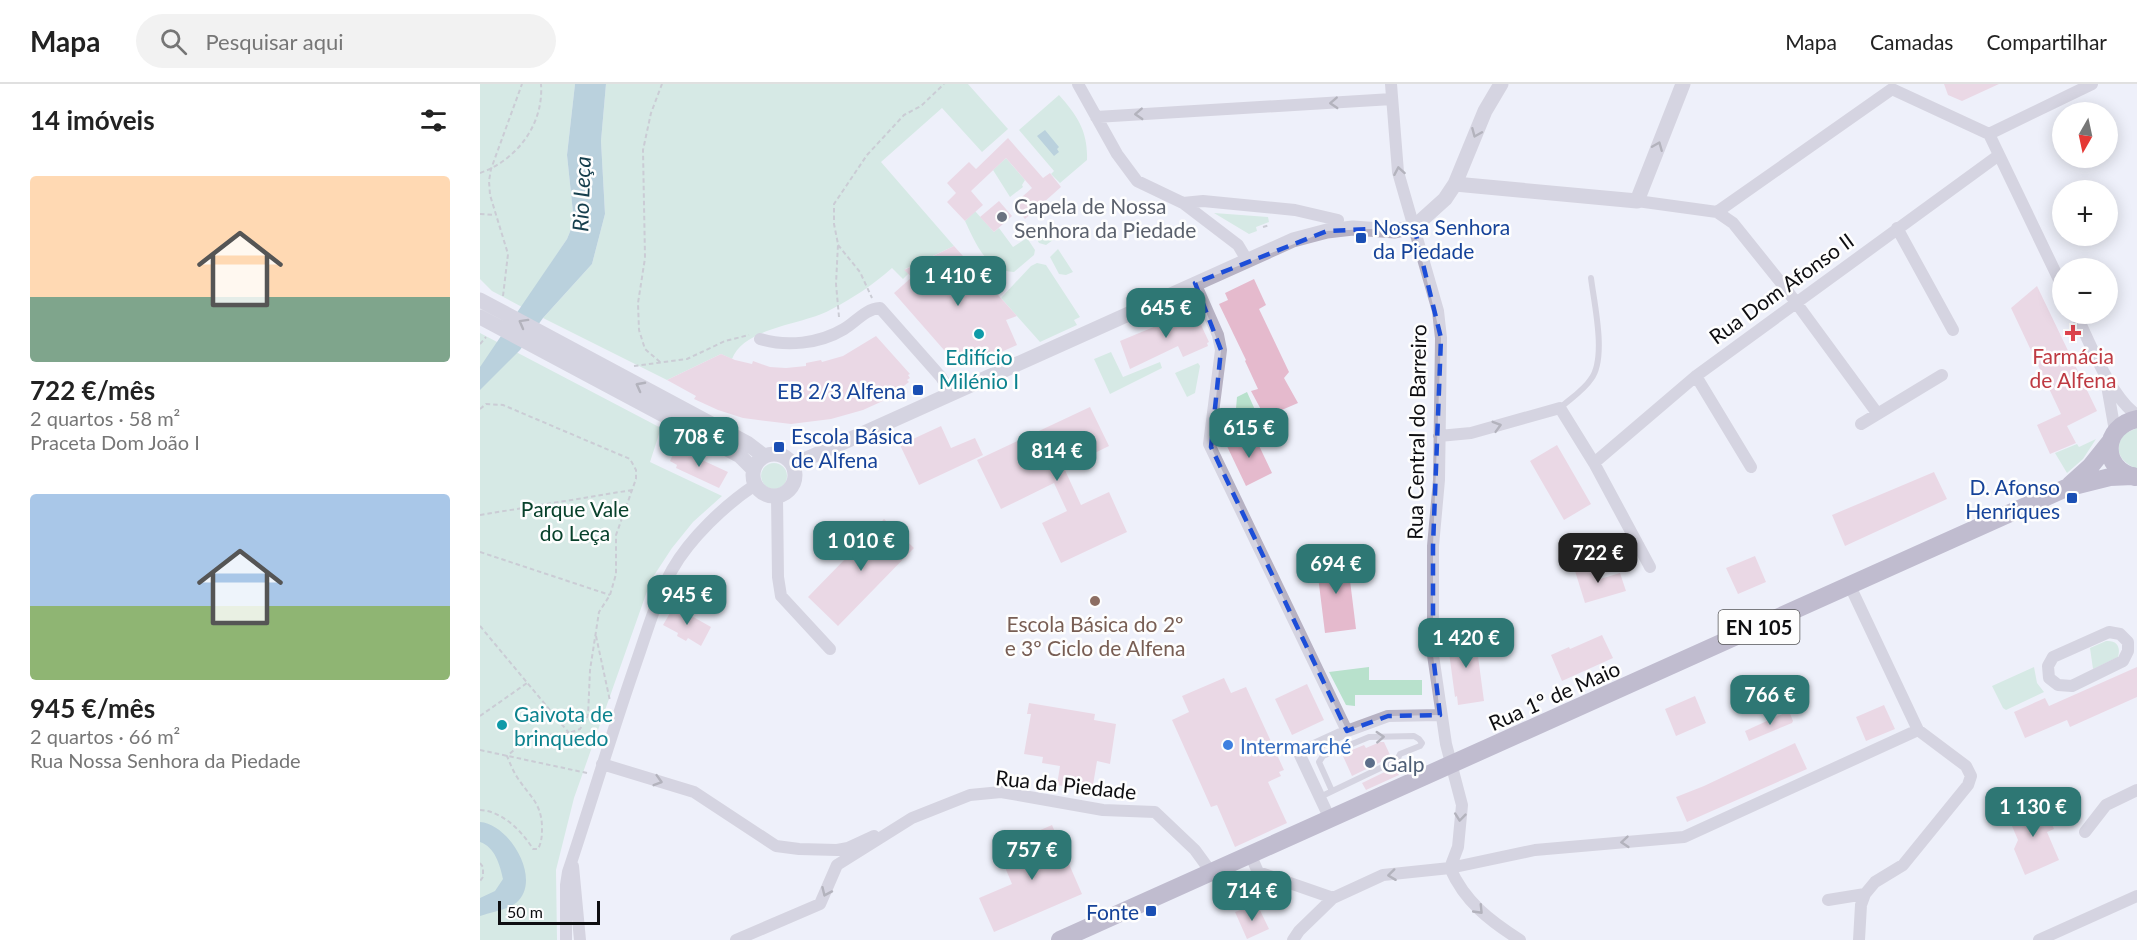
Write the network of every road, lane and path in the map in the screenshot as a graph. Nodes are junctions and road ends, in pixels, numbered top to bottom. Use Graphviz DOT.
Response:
graph roads {
  1 [pos="522,84"];
  2 [pos="541,84"];
  3 [pos="662,84"];
  4 [pos="944,84"];
  5 [pos="1078,84"];
  6 [pos="1391,84"];
  7 [pos="1501,84"];
  8 [pos="1683,84"];
  9 [pos="2092,84"];
  10 [pos="1891,87"];
  11 [pos="1392,99"];
  12 [pos="1096,117"];
  13 [pos="1989,134"];
  14 [pos="1999,155"];
  15 [pos="491,169"];
  16 [pos="480,173"];
  17 [pos="1455,184"];
  18 [pos="1637,201"];
  19 [pos="1183,203"];
  20 [pos="1718,212"];
  21 [pos="480,213"];
  22 [pos="495,215"];
  23 [pos="1338,220"];
  24 [pos="1270,225"];
  25 [pos="1263,227"];
  26 [pos="1414,227"];
  27 [pos="1897,228"];
  28 [pos="838,244"];
  29 [pos="1246,260"];
  30 [pos="2052,265"];
  31 [pos="1590,278"];
  32 [pos="1195,283"];
  33 [pos="503,297"];
  34 [pos="1796,301"];
  35 [pos="481,306"];
  36 [pos="878,308"];
  37 [pos="2081,324"];
  38 [pos="842,330"];
  39 [pos="1953,330"];
  40 [pos="486,337"];
  41 [pos="760,339"];
  42 [pos="480,344"];
  43 [pos="559,351"];
  44 [pos="660,362"];
  45 [pos="626,367"];
  46 [pos="2103,370"];
  47 [pos="1942,375"];
  48 [pos="1696,376"];
  49 [pos="951,393"];
  50 [pos="1560,408"];
  51 [pos="480,409"];
  52 [pos="1877,413"];
  53 [pos="2137,417"];
  54 [pos="1861,424"];
  55 [pos="1439,436"];
  56 [pos="2113,437"];
  57 [pos="764,456"];
  58 [pos="1594,463"];
  59 [pos="793,465"];
  60 [pos="1751,467"];
  61 [pos="753,469"];
  62 [pos="2135,477"];
  63 [pos="755,485"];
  64 [pos="2066,488"];
  65 [pos="632,490"];
  66 [pos="777,497"];
  67 [pos="480,515"];
  68 [pos="480,552"];
  69 [pos="1650,567"];
  70 [pos="1850,586"];
  71 [pos="610,595"];
  72 [pos="480,626"];
  73 [pos="595,633"];
  74 [pos="2133,640"];
  75 [pos="830,649"];
  76 [pos="527,683"];
  77 [pos="619,712"];
  78 [pos="1440,715"];
  79 [pos="480,716"];
  80 [pos="1918,730"];
  81 [pos="1347,731"];
  82 [pos="569,733"];
  83 [pos="480,750"];
  84 [pos="507,756"];
  85 [pos="1397,760"];
  86 [pos="1443,768"];
  87 [pos="600,769"];
  88 [pos="2137,790"];
  89 [pos="1332,791"];
  90 [pos="1320,797"];
  91 [pos="480,810"];
  92 [pos="1330,819"];
  93 [pos="897,826"];
  94 [pos="2085,832"];
  95 [pos="799,849"];
  96 [pos="1250,854"];
  97 [pos="572,859"];
  98 [pos="480,863"];
  99 [pos="837,865"];
  100 [pos="1450,868"];
  101 [pos="1211,872"];
  102 [pos="480,880"];
  103 [pos="1865,894"];
  104 [pos="2137,896"];
  105 [pos="1333,898"];
  106 [pos="1828,900"];
  107 [pos="566,940"];
  108 [pos="580,940"];
  109 [pos="736,940"];
  110 [pos="1060,940"];
  111 [pos="1293,940"];
  112 [pos="1520,940"];
  113 [pos="1859,940"];
  114 [pos="2039,940"];
  1 -- 15 [label="path"];
  2 -- 15 [label="path"];
  3 -- 44 [label="path"];
  4 -- 28 [label="path"];
  5 -- 12 [label="street"];
  6 -- 11 [label="street, Rua Central do Barreiro"];
  7 -- 17 [label="street, one-way"];
  18 -- 8 [label="street, one-way"];
  9 -- 13 [label="street"];
  10 -- 13 [label="street"];
  10 -- 20 [label="street"];
  11 -- 12 [label="street, one-way"];
  26 -- 11 [label="street, Rua Central do Barreiro, one-way"];
  12 -- 19 [label="street"];
  13 -- 14 [label="street"];
  14 -- 27 [label="street, Rua Dom Afonso II"];
  14 -- 30 [label="street"];
  15 -- 16 [label="path"];
  15 -- 22 [label="path"];
  17 -- 18 [label="street"];
  17 -- 26 [label="street"];
  18 -- 20 [label="street"];
  19 -- 23 [label="street"];
  19 -- 29 [label="street"];
  20 -- 34 [label="street"];
  21 -- 22 [label="path"];
  22 -- 33 [label="path"];
  24 -- 25 [label="path"];
  26 -- 29 [label="street"];
  26 -- 55 [label="street, Rua Central do Barreiro"];
  27 -- 34 [label="street, Rua Dom Afonso II"];
  27 -- 39 [label="street"];
  28 -- 36 [label="path"];
  28 -- 38 [label="path"];
  29 -- 32 [label="street"];
  31 -- 50 [label="lane"];
  32 -- 49 [label="street"];
  32 -- 81 [label="street"];
  34 -- 48 [label="street, Rua Dom Afonso II"];
  34 -- 52 [label="street"];
  35 -- 43 [label="street"];
  36 -- 38 [label="street"];
  36 -- 49 [label="street"];
  37 -- 46 [label="street"];
  38 -- 41 [label="street"];
  40 -- 42 [label="path"];
  41 -- 44 [label="path"];
  57 -- 43 [label="street, one-way"];
  43 -- 61 [label="street"];
  44 -- 45 [label="path"];
  46 -- 53 [label="street"];
  46 -- 56 [label="street"];
  47 -- 52 [label="street"];
  48 -- 58 [label="street, Rua Dom Afonso II"];
  48 -- 60 [label="street"];
  49 -- 59 [label="street"];
  55 -- 50 [label="street, one-way"];
  50 -- 58 [label="street"];
  51 -- 65 [label="path"];
  52 -- 54 [label="street"];
  53 -- 56 [label="main road, EN 105"];
  55 -- 78 [label="street, Rua Central do Barreiro"];
  56 -- 62 [label="main road, EN 105"];
  56 -- 64 [label="main road, Rua 1º de Maio / EN 105"];
  57 -- 59 [label="street"];
  57 -- 61 [label="street"];
  58 -- 69 [label="street"];
  59 -- 66 [label="street"];
  61 -- 63 [label="street"];
  62 -- 64 [label="main road, Rua 1º de Maio / EN 105"];
  63 -- 66 [label="street"];
  63 -- 77 [label="street"];
  64 -- 70 [label="main road, Rua 1º de Maio / EN 105"];
  65 -- 67 [label="path"];
  65 -- 71 [label="path"];
  66 -- 75 [label="street"];
  68 -- 71 [label="path"];
  70 -- 80 [label="street"];
  70 -- 86 [label="main road, Rua 1º de Maio / EN 105"];
  71 -- 73 [label="path"];
  72 -- 76 [label="path"];
  73 -- 77 [label="path"];
  73 -- 82 [label="path"];
  74 -- 74 [label="street"];
  76 -- 79 [label="path"];
  76 -- 82 [label="path"];
  77 -- 87 [label="street"];
  78 -- 81 [label="street"];
  78 -- 86 [label="street, Rua Central do Barreiro"];
  80 -- 100 [label="street, one-way"];
  80 -- 103 [label="street"];
  81 -- 90 [label="street"];
  82 -- 84 [label="path"];
  83 -- 84 [label="path"];
  84 -- 87 [label="path"];
  84 -- 91 [label="path"];
  85 -- 86 [label="lane"];
  85 -- 89 [label="lane"];
  89 -- 85 [label="lane, one-way"];
  86 -- 92 [label="main road, Rua 1º de Maio / EN 105"];
  86 -- 100 [label="street, Rua Central do Barreiro, one-way"];
  87 -- 95 [label="street, one-way"];
  87 -- 97 [label="street"];
  88 -- 94 [label="street"];
  89 -- 90 [label="lane"];
  90 -- 92 [label="street"];
  92 -- 96 [label="main road, Rua 1º de Maio / EN 105"];
  93 -- 95 [label="street"];
  93 -- 99 [label="street"];
  93 -- 101 [label="street, Rua da Piedade"];
  95 -- 99 [label="street"];
  96 -- 101 [label="main road, Rua 1º de Maio / EN 105"];
  96 -- 105 [label="street"];
  97 -- 107 [label="street"];
  97 -- 108 [label="street"];
  98 -- 102 [label="path"];
  99 -- 109 [label="street, one-way"];
  100 -- 105 [label="street, one-way"];
  100 -- 112 [label="street, one-way"];
  101 -- 110 [label="main road, Rua 1º de Maio / EN 105"];
  103 -- 106 [label="street"];
  103 -- 113 [label="street"];
  104 -- 114 [label="street"];
  105 -- 111 [label="street"];
}
